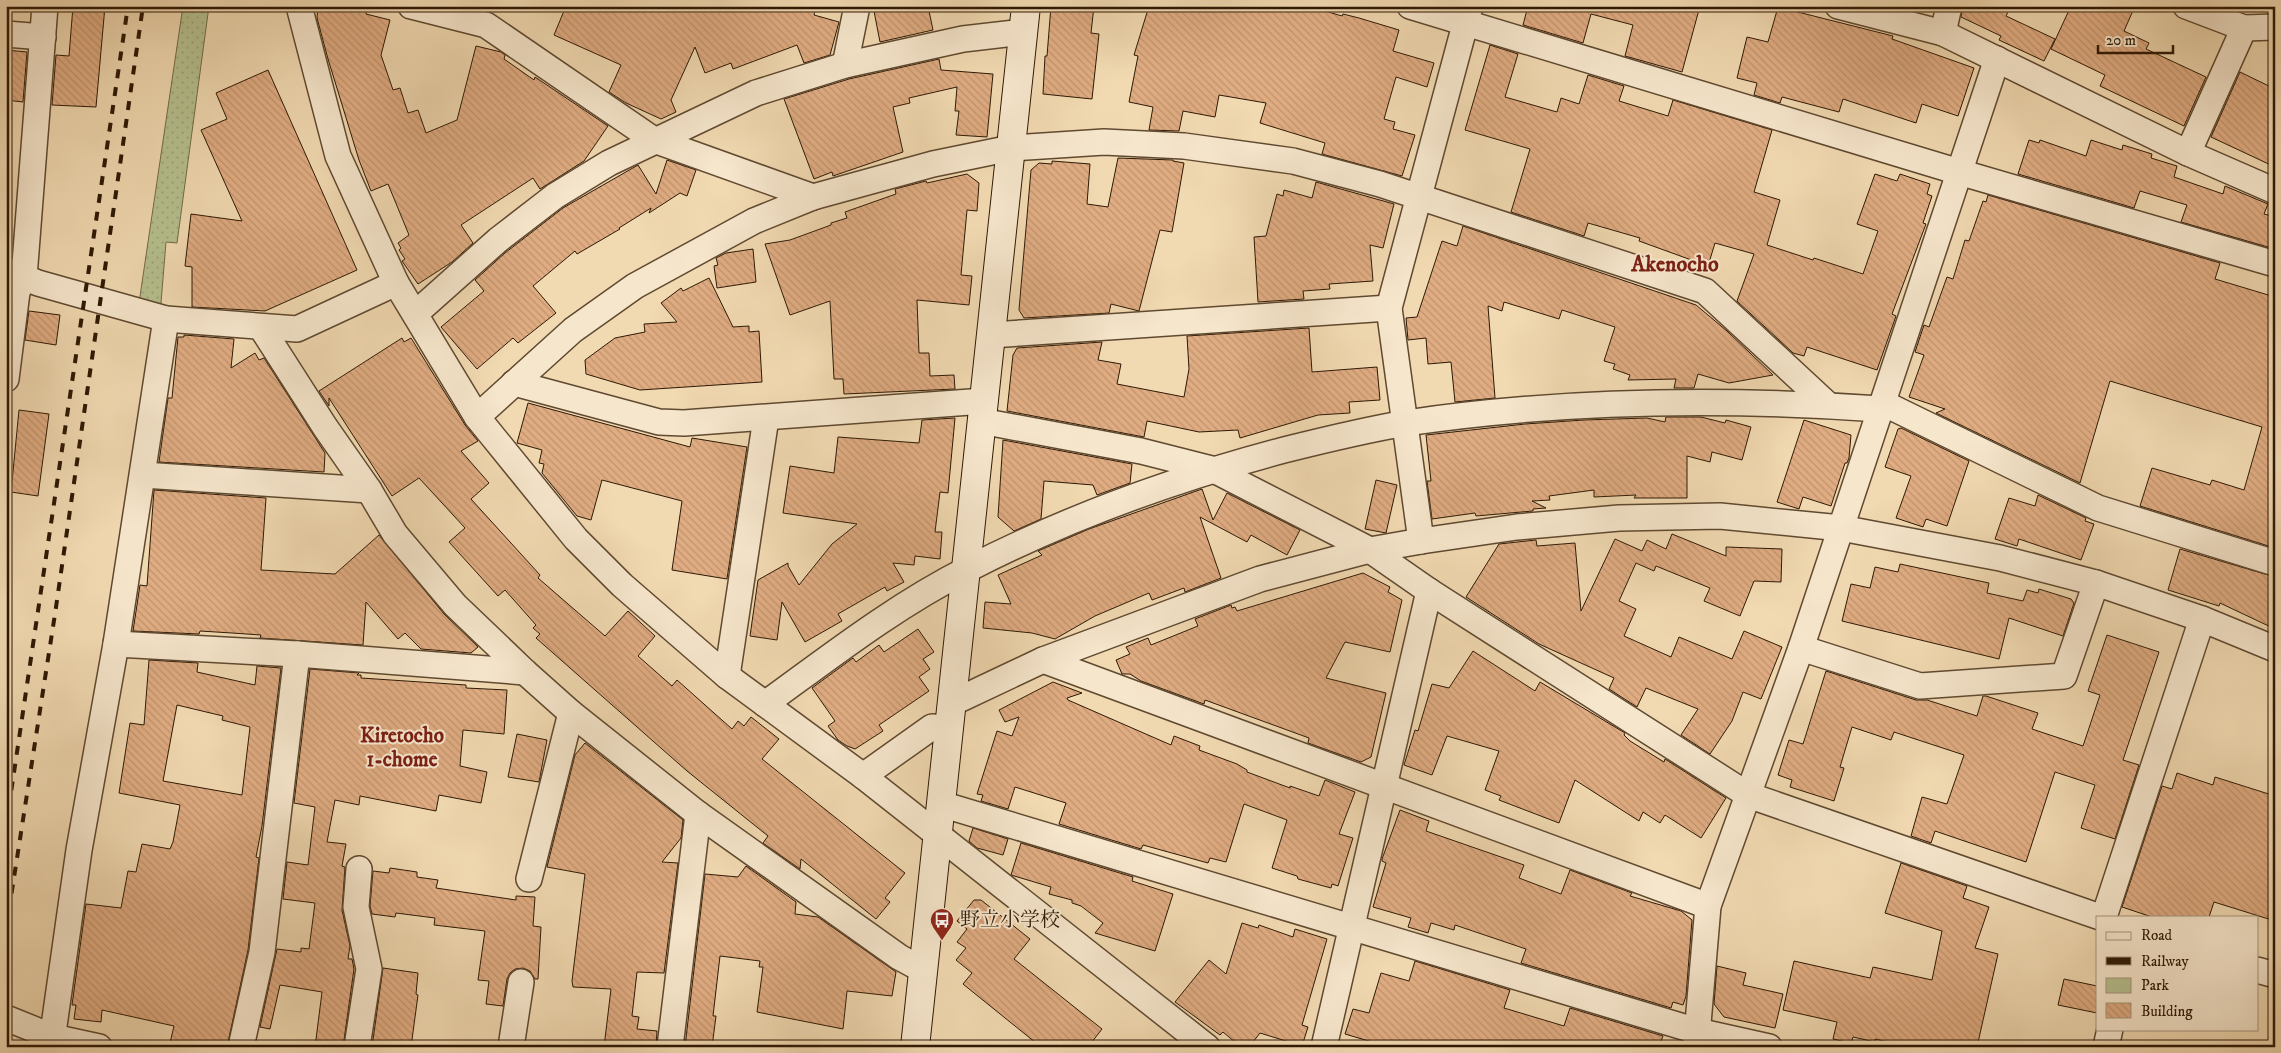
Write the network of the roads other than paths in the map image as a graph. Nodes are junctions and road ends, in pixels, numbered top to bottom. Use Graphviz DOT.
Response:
graph roads {
  1 [pos="45,6"];
  2 [pos="299,6"];
  3 [pos="411,6"];
  4 [pos="857,6"];
  5 [pos="1410,6"];
  6 [pos="1838,6"];
  7 [pos="1949,6"];
  8 [pos="2186,6"];
  9 [pos="1468,14"];
  10 [pos="489,16"];
  11 [pos="1024,19"];
  12 [pos="2275,27"];
  13 [pos="2244,28"];
  14 [pos="1943,33"];
  15 [pos="6,34"];
  16 [pos="43,37"];
  17 [pos="1997,59"];
  18 [pos="845,65"];
  19 [pos="654,140"];
  20 [pos="1011,148"];
  21 [pos="2188,153"];
  22 [pos="1959,172"];
  23 [pos="2275,192"];
  24 [pos="813,196"];
  25 [pos="1418,197"];
  26 [pos="2275,264"];
  27 [pos="15,273"];
  28 [pos="396,283"];
  29 [pos="1389,308"];
  30 [pos="415,314"];
  31 [pos="166,320"];
  32 [pos="261,327"];
  33 [pos="991,335"];
  34 [pos="6,379"];
  35 [pos="514,383"];
  36 [pos="1828,405"];
  37 [pos="1881,406"];
  38 [pos="983,411"];
  39 [pos="477,417"];
  40 [pos="766,418"];
  41 [pos="1405,424"];
  42 [pos="1212,469"];
  43 [pos="142,475"];
  44 [pos="369,490"];
  45 [pos="1841,528"];
  46 [pos="1421,541"];
  47 [pos="1370,550"];
  48 [pos="2275,563"];
  49 [pos="966,570"];
  50 [pos="2096,582"];
  51 [pos="1429,591"];
  52 [pos="2202,618"];
  53 [pos="116,644"];
  54 [pos="1801,648"];
  55 [pos="2275,649"];
  56 [pos="298,654"];
  57 [pos="1043,660"];
  58 [pos="525,672"];
  59 [pos="727,676"];
  60 [pos="765,704"];
  61 [pos="571,713"];
  62 [pos="950,715"];
  63 [pos="863,776"];
  64 [pos="1384,786"];
  65 [pos="1748,795"];
  66 [pos="941,804"];
  67 [pos="698,814"];
  68 [pos="938,834"];
  69 [pos="359,869"];
  70 [pos="529,880"];
  71 [pos="1708,906"];
  72 [pos="2097,916"];
  73 [pos="2104,916"];
  74 [pos="1352,928"];
  75 [pos="923,970"];
  76 [pos="2258,970"];
  77 [pos="2275,975"];
  78 [pos="521,982"];
  79 [pos="6,1018"];
  80 [pos="2110,1030"];
  81 [pos="1696,1039"];
  82 [pos="52,1042"];
  83 [pos="99,1047"];
  84 [pos="241,1047"];
  85 [pos="357,1047"];
  86 [pos="511,1047"];
  87 [pos="670,1047"];
  88 [pos="915,1047"];
  89 [pos="1207,1047"];
  90 [pos="1324,1047"];
  91 [pos="1769,1047"];
  92 [pos="2106,1047"];
  1 -- 16 [label="street"];
  2 -- 28 [label="street"];
  3 -- 10 [label="street"];
  4 -- 18 [label="street"];
  5 -- 9 [label="street"];
  6 -- 14 [label="street"];
  7 -- 14 [label="street"];
  8 -- 13 [label="street"];
  9 -- 22 [label="street"];
  9 -- 25 [label="street"];
  10 -- 19 [label="street"];
  11 -- 18 [label="street"];
  11 -- 20 [label="street"];
  12 -- 13 [label="street"];
  13 -- 21 [label="street"];
  14 -- 17 [label="street"];
  15 -- 16 [label="street"];
  16 -- 27 [label="street"];
  17 -- 21 [label="street"];
  17 -- 22 [label="street"];
  18 -- 19 [label="street"];
  19 -- 24 [label="street"];
  19 -- 30 [label="street"];
  20 -- 24 [label="street"];
  20 -- 25 [label="street"];
  20 -- 33 [label="street"];
  21 -- 23 [label="street"];
  22 -- 26 [label="street"];
  22 -- 37 [label="street"];
  24 -- 35 [label="street"];
  25 -- 29 [label="street"];
  25 -- 36 [label="street"];
  27 -- 31 [label="street"];
  27 -- 34 [label="street"];
  28 -- 30 [label="street"];
  28 -- 32 [label="street"];
  29 -- 33 [label="street"];
  29 -- 41 [label="street"];
  30 -- 39 [label="street"];
  31 -- 32 [label="street"];
  31 -- 43 [label="street"];
  32 -- 44 [label="street"];
  33 -- 38 [label="street"];
  35 -- 39 [label="street"];
  35 -- 40 [label="street"];
  36 -- 37 [label="street"];
  36 -- 41 [label="street"];
  37 -- 45 [label="street"];
  37 -- 48 [label="street"];
  38 -- 40 [label="street"];
  38 -- 42 [label="street"];
  38 -- 49 [label="street"];
  39 -- 59 [label="street"];
  40 -- 59 [label="street"];
  41 -- 42 [label="street"];
  41 -- 46 [label="street"];
  42 -- 47 [label="street"];
  42 -- 49 [label="street"];
  43 -- 44 [label="street"];
  43 -- 53 [label="street"];
  44 -- 58 [label="street"];
  45 -- 46 [label="street"];
  45 -- 50 [label="street"];
  45 -- 54 [label="street"];
  46 -- 47 [label="street"];
  47 -- 51 [label="street"];
  47 -- 57 [label="street"];
  49 -- 60 [label="street"];
  49 -- 62 [label="street"];
  50 -- 52 [label="street"];
  50 -- 54 [label="street"];
  51 -- 64 [label="street"];
  51 -- 65 [label="street"];
  52 -- 55 [label="street"];
  52 -- 73 [label="street"];
  53 -- 56 [label="street"];
  53 -- 82 [label="street"];
  54 -- 65 [label="street"];
  56 -- 58 [label="street"];
  56 -- 84 [label="street"];
  57 -- 62 [label="street"];
  57 -- 64 [label="street"];
  58 -- 61 [label="street"];
  59 -- 60 [label="street"];
  60 -- 63 [label="street"];
  61 -- 67 [label="street"];
  61 -- 70 [label="street"];
  62 -- 63 [label="street"];
  62 -- 66 [label="street"];
  63 -- 68 [label="street"];
  64 -- 71 [label="street"];
  64 -- 74 [label="street"];
  65 -- 71 [label="street"];
  65 -- 72 [label="street"];
  66 -- 68 [label="street"];
  66 -- 74 [label="street"];
  67 -- 75 [label="street"];
  67 -- 87 [label="street"];
  68 -- 75 [label="street"];
  68 -- 89 [label="street"];
  69 -- 85 [label="street"];
  71 -- 81 [label="street"];
  74 -- 81 [label="street"];
  74 -- 90 [label="street"];
  75 -- 88 [label="street"];
  76 -- 77 [label="street"];
  78 -- 86 [label="street"];
  79 -- 82 [label="street"];
  80 -- 92 [label="street"];
  81 -- 91 [label="street"];
  82 -- 83 [label="street"];
}
